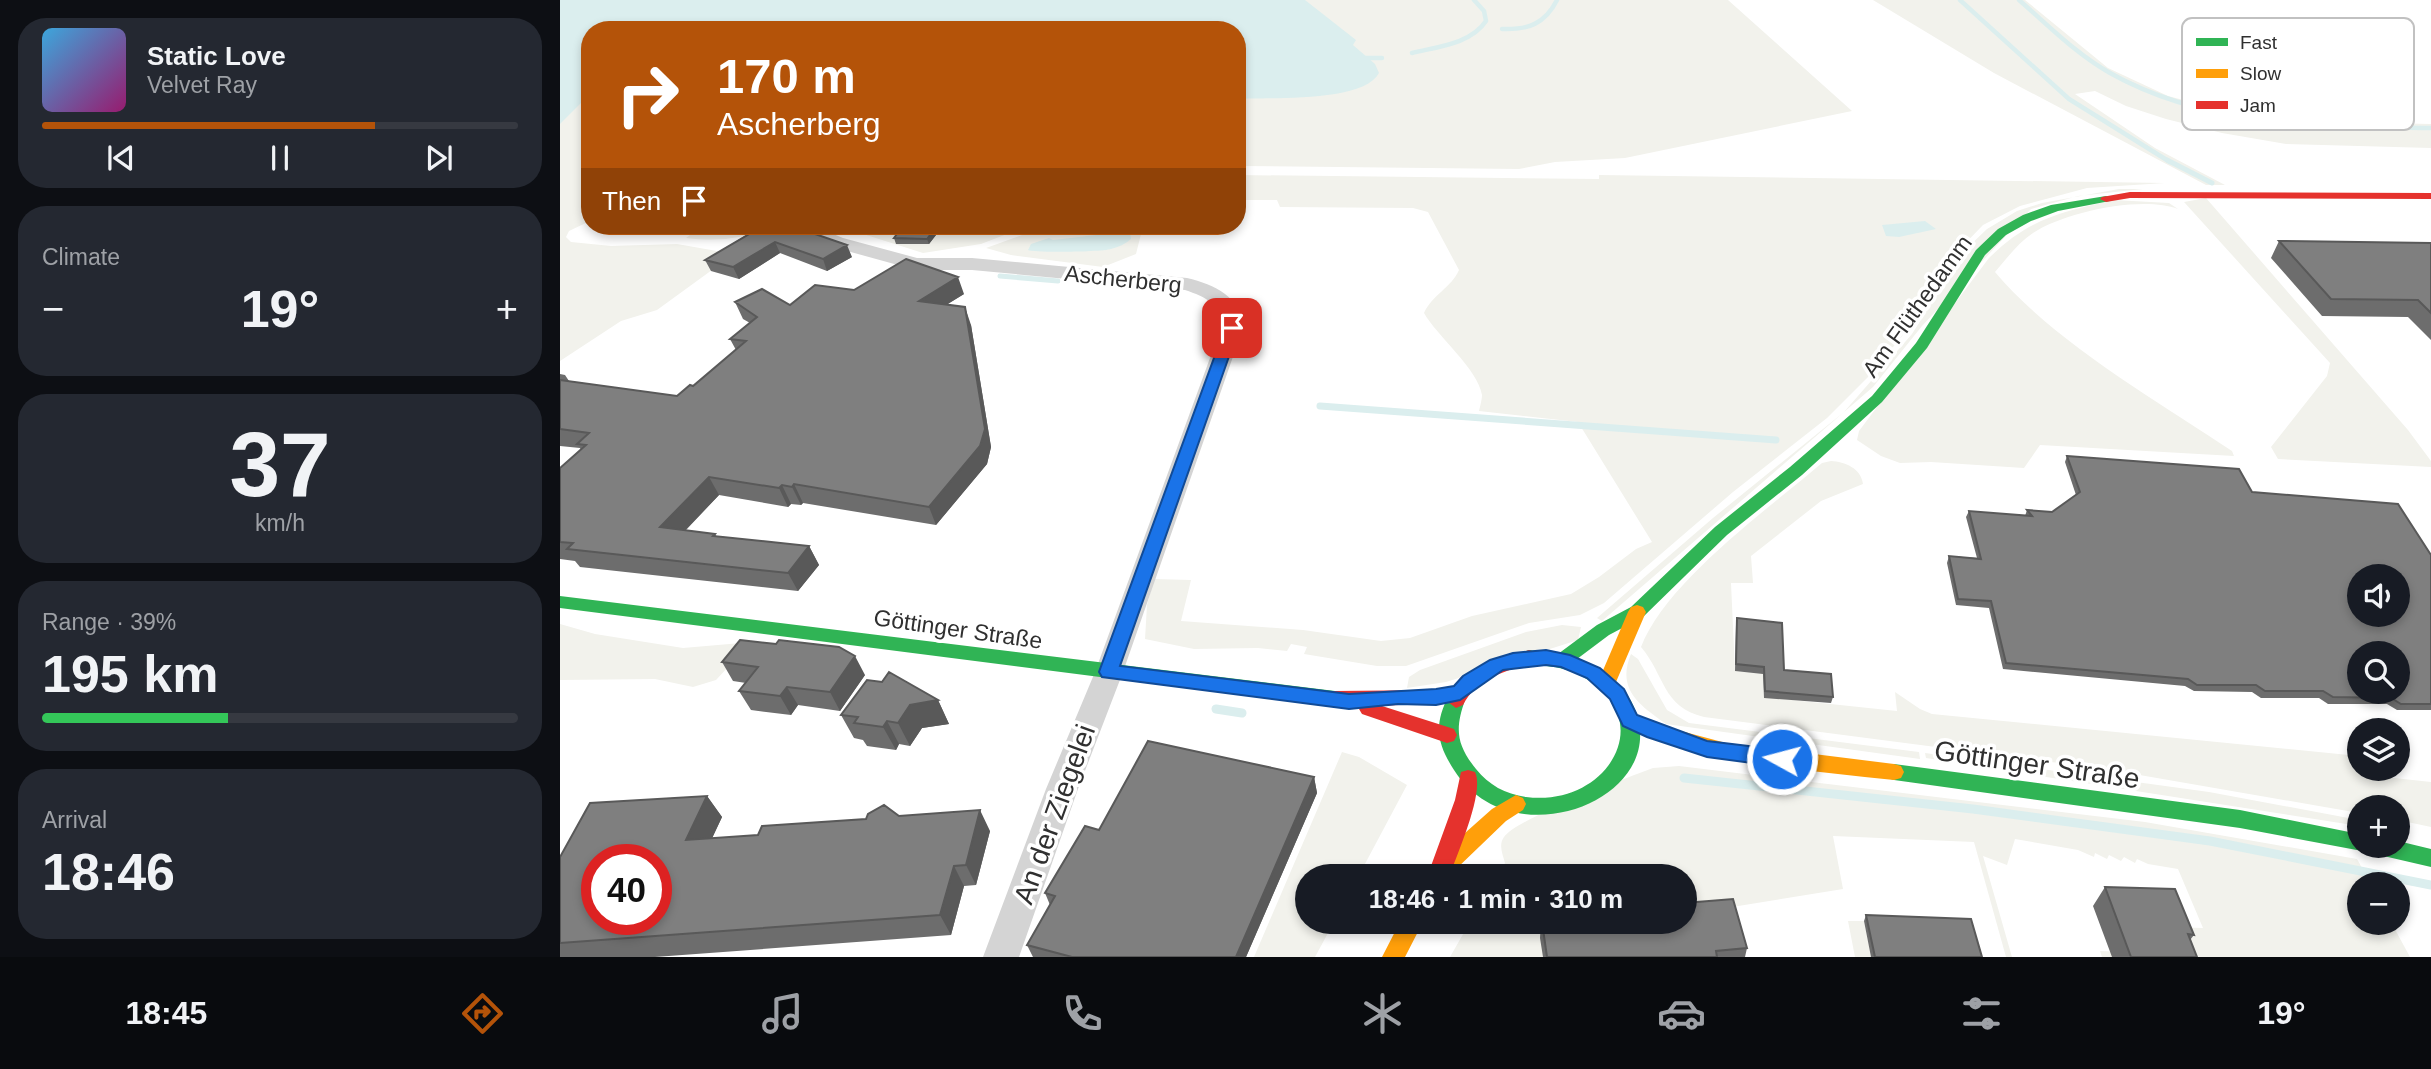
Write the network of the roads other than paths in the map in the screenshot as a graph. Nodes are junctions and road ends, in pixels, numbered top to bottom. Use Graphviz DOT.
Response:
graph roads {
  1 [pos="2431,196"];
  2 [pos="819,235"];
  3 [pos="560,602"];
  4 [pos="1637,612"];
  5 [pos="1563,660"];
  6 [pos="1109,672"];
  7 [pos="1607,682"];
  8 [pos="1460,692"];
  9 [pos="1349,701"];
  10 [pos="1630,720"];
  11 [pos="1447,735"];
  12 [pos="1707,749"];
  13 [pos="1672,753"];
  14 [pos="1648,757"];
  15 [pos="1624,763"];
  16 [pos="1468,778"];
  17 [pos="1516,804"];
  18 [pos="2347,841"];
  19 [pos="2410,854"];
  20 [pos="2431,858"];
  21 [pos="1444,864"];
  22 [pos="1449,864"];
  23 [pos="1405,934"];
  24 [pos="1001,957"];
  25 [pos="1393,957"];
  1 -- 4 [label="main road, Am Flüthedamm"];
  2 -- 6 [label="street, Ascherberg"];
  3 -- 6 [label="main road, Göttinger Straße"];
  4 -- 5 [label="main road, Am Flüthedamm"];
  4 -- 7 [label="main road, Am Flüthedamm"];
  5 -- 7 [label="main road, Göttinger Straße"];
  5 -- 8 [label="main road, Göttinger Straße"];
  6 -- 9 [label="main road, Göttinger Straße"];
  6 -- 24 [label="street, An der Ziegelei"];
  7 -- 10 [label="main road, Göttinger Straße"];
  8 -- 9 [label="main road, Göttinger Straße"];
  8 -- 11 [label="main road"];
  9 -- 11 [label="main road, Göttinger Straße"];
  10 -- 12 [label="main road, Göttinger Straße"];
  10 -- 15 [label="main road"];
  11 -- 16 [label="main road"];
  12 -- 13 [label="main road, Göttinger Straße"];
  12 -- 18 [label="main road, Göttinger Straße"];
  14 -- 15 [label="main road"];
  15 -- 17 [label="main road"];
  16 -- 17 [label="main road"];
  16 -- 21 [label="main road"];
  17 -- 22 [label="main road"];
  19 -- 20 [label="main road"];
  23 -- 25 [label="main road"];
}
